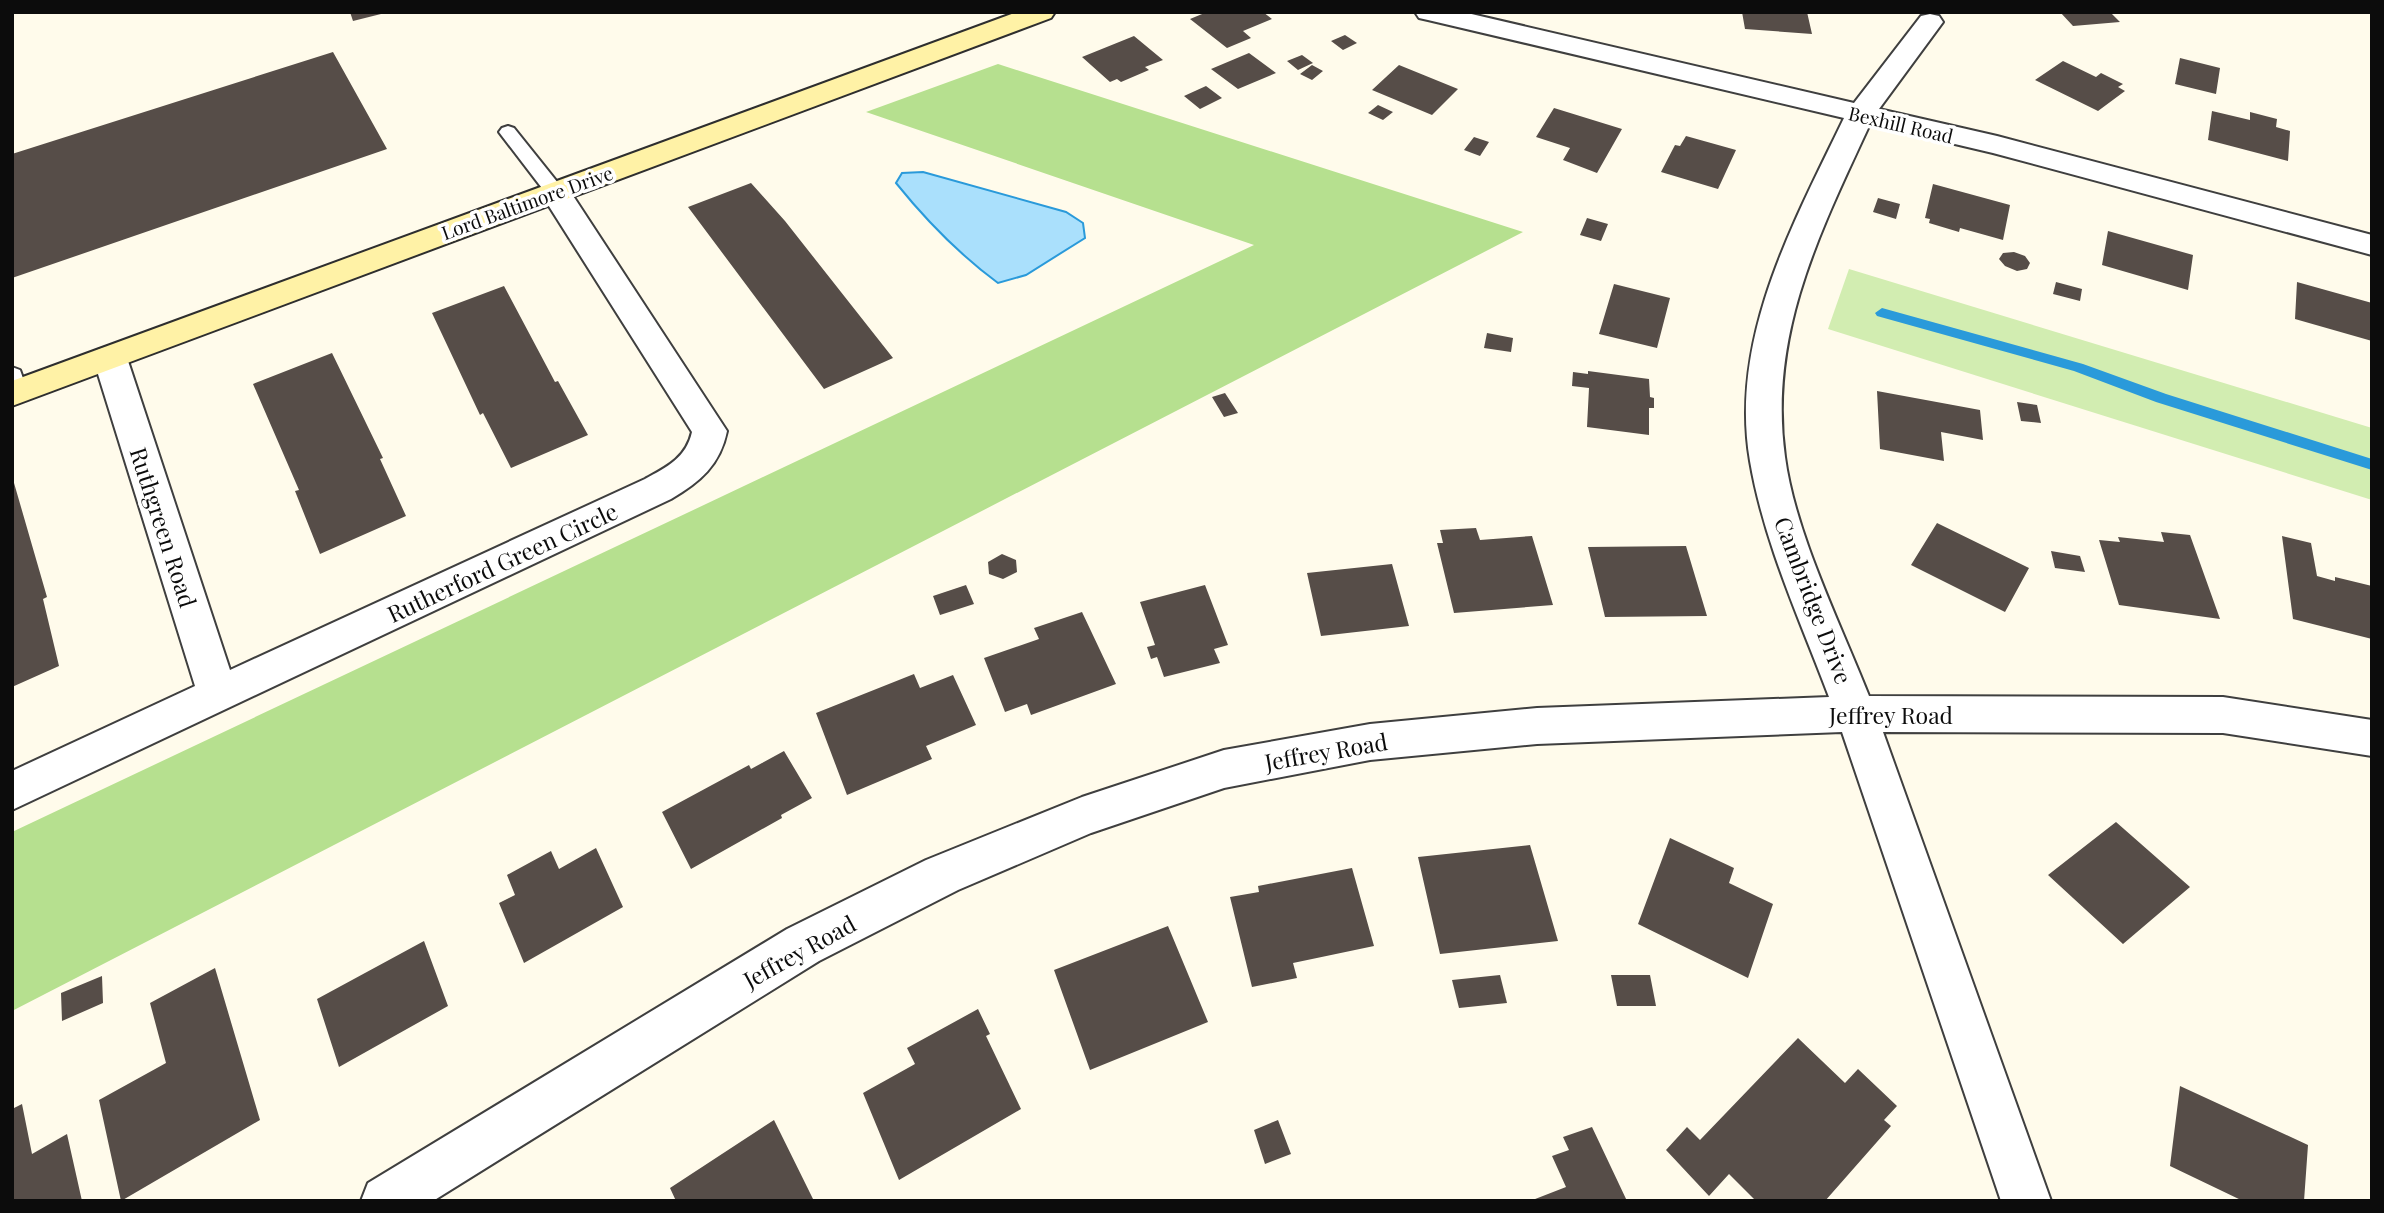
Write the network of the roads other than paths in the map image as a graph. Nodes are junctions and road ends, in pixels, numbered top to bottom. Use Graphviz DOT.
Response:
graph roads {
  1 [pos="1042,12"];
  2 [pos="1427,12"];
  3 [pos="1930,22"];
  4 [pos="1860,115"];
  5 [pos="509,132"];
  6 [pos="555,192"];
  7 [pos="2372,245"];
  8 [pos="110,358"];
  9 [pos="14,387"];
  10 [pos="218,696"];
  11 [pos="1856,713"];
  12 [pos="2372,738"];
  13 [pos="12,790"];
  14 [pos="386,1201"];
  15 [pos="2026,1201"];
  1 -- 6 [label="main road, Lord Baltimore Drive"];
  2 -- 4 [label="street, Bexhill Road"];
  3 -- 4 [label="street, Cambridge Drive"];
  4 -- 7 [label="street, Bexhill Road"];
  4 -- 11 [label="street, Cambridge Drive"];
  5 -- 6 [label="lane"];
  6 -- 8 [label="main road, Lord Baltimore Drive"];
  6 -- 10 [label="street, Rutherford Green Circle"];
  8 -- 9 [label="main road, Lord Baltimore Drive"];
  8 -- 10 [label="street, Ruthgreen Road"];
  10 -- 13 [label="street, Rutherford Green Circle"];
  11 -- 12 [label="street, Jeffrey Road"];
  11 -- 14 [label="street, Jeffrey Road"];
  11 -- 15 [label="street, Cambridge Drive"];
}
